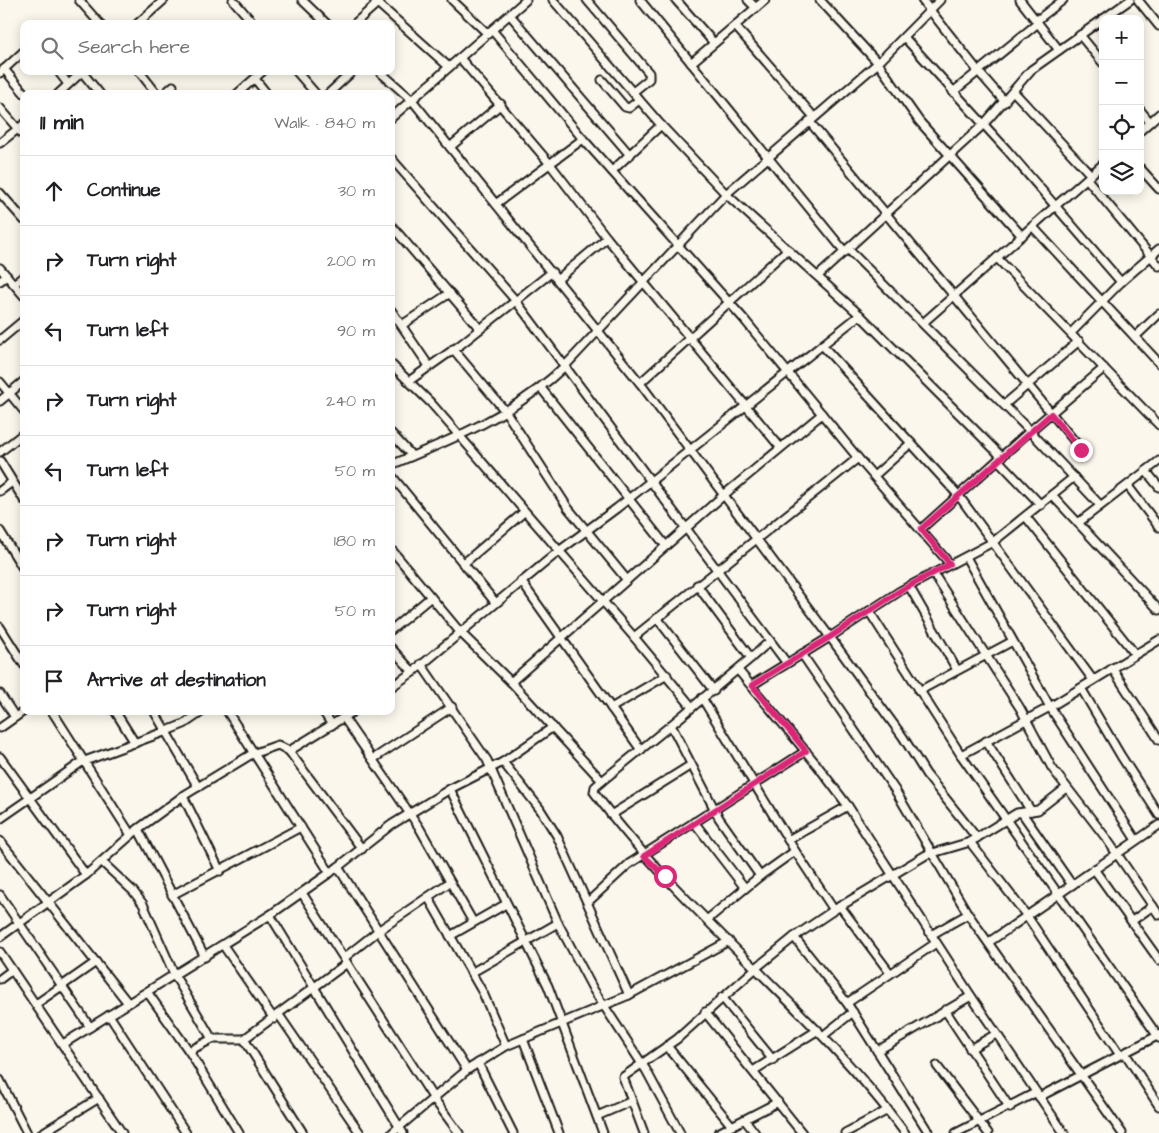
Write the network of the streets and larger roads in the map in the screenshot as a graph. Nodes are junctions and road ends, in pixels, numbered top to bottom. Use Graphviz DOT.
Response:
graph roads {
  1 [pos="79,0"];
  2 [pos="233,0"];
  3 [pos="302,0"];
  4 [pos="452,0"];
  5 [pos="553,0"];
  6 [pos="587,0"];
  7 [pos="640,0"];
  8 [pos="676,0"];
  9 [pos="748,0"];
  10 [pos="765,0"];
  11 [pos="820,0"];
  12 [pos="922,0"];
  13 [pos="940,0"];
  14 [pos="1020,0"];
  15 [pos="1063,0"];
  16 [pos="1130,0"];
  17 [pos="1138,0"];
  18 [pos="159,1"];
  19 [pos="377,1"];
  20 [pos="524,1"];
  21 [pos="756,8"];
  22 [pos="930,10"];
  23 [pos="510,15"];
  24 [pos="1109,15"];
  25 [pos="96,20"];
  26 [pos="141,20"];
  27 [pos="250,20"];
  28 [pos="323,20"];
  29 [pos="358,20"];
  30 [pos="1037,22"];
  31 [pos="1099,22"];
  32 [pos="1159,26"];
  33 [pos="736,27"];
  34 [pos="490,32"];
  35 [pos="1080,35"];
  36 [pos="904,37"];
  37 [pos="714,43"];
  38 [pos="1059,50"];
  39 [pos="20,55"];
  40 [pos="460,58"];
  41 [pos="1101,60"];
  42 [pos="691,63"];
  43 [pos="878,64"];
  44 [pos="449,67"];
  45 [pos="2,71"];
  46 [pos="978,72"];
  47 [pos="61,75"];
  48 [pos="79,75"];
  49 [pos="85,75"];
  50 [pos="142,75"];
  51 [pos="258,75"];
  52 [pos="300,75"];
  53 [pos="349,75"];
  54 [pos="384,75"];
  55 [pos="254,79"];
  56 [pos="602,80"];
  57 [pos="68,84"];
  58 [pos="173,86"];
  59 [pos="21,90"];
  60 [pos="62,90"];
  61 [pos="97,90"];
  62 [pos="154,90"];
  63 [pos="168,90"];
  64 [pos="242,90"];
  65 [pos="264,90"];
  66 [pos="313,90"];
  67 [pos="332,90"];
  68 [pos="632,92"];
  69 [pos="953,92"];
  70 [pos="1014,92"];
  71 [pos="412,100"];
  72 [pos="639,100"];
  73 [pos="1005,102"];
  74 [pos="501,104"];
  75 [pos="0,108"];
  76 [pos="1159,114"];
  77 [pos="395,115"];
  78 [pos="1144,115"];
  79 [pos="812,119"];
  80 [pos="1150,122"];
  81 [pos="984,124"];
  82 [pos="661,126"];
  83 [pos="1144,127"];
  84 [pos="18,129"];
  85 [pos="20,131"];
  86 [pos="584,139"];
  87 [pos="0,143"];
  88 [pos="450,147"];
  89 [pos="630,155"];
  90 [pos="950,156"];
  91 [pos="769,157"];
  92 [pos="395,163"];
  93 [pos="550,164"];
  94 [pos="1099,168"];
  95 [pos="612,171"];
  96 [pos="1144,172"];
  97 [pos="1089,177"];
  98 [pos="1159,189"];
  99 [pos="0,193"];
  100 [pos="726,194"];
  101 [pos="497,203"];
  102 [pos="1056,206"];
  103 [pos="885,215"];
  104 [pos="20,216"];
  105 [pos="1033,226"];
  106 [pos="395,230"];
  107 [pos="1022,236"];
  108 [pos="607,238"];
  109 [pos="677,246"];
  110 [pos="788,249"];
  111 [pos="1159,249"];
  112 [pos="846,251"];
  113 [pos="1150,256"];
  114 [pos="997,258"];
  115 [pos="1159,266"];
  116 [pos="0,268"];
  117 [pos="552,272"];
  118 [pos="7,276"];
  119 [pos="818,276"];
  120 [pos="20,279"];
  121 [pos="558,279"];
  122 [pos="0,281"];
  123 [pos="644,282"];
  124 [pos="1121,282"];
  125 [pos="14,284"];
  126 [pos="20,291"];
  127 [pos="450,293"];
  128 [pos="953,297"];
  129 [pos="516,302"];
  130 [pos="729,302"];
  131 [pos="1102,303"];
  132 [pos="1159,314"];
  133 [pos="860,315"];
  134 [pos="395,317"];
  135 [pos="20,323"];
  136 [pos="923,324"];
  137 [pos="402,325"];
  138 [pos="480,329"];
  139 [pos="598,330"];
  140 [pos="1071,333"];
  141 [pos="1135,337"];
  142 [pos="690,339"];
  143 [pos="0,340"];
  144 [pos="1079,341"];
  145 [pos="822,345"];
  146 [pos="454,349"];
  147 [pos="1159,363"];
  148 [pos="429,366"];
  149 [pos="564,366"];
  150 [pos="395,368"];
  151 [pos="1104,368"];
  152 [pos="788,372"];
  153 [pos="408,381"];
  154 [pos="0,382"];
  155 [pos="640,383"];
  156 [pos="20,384"];
  157 [pos="1028,385"];
  158 [pos="541,388"];
  159 [pos="9,393"];
  160 [pos="0,401"];
  161 [pos="744,405"];
  162 [pos="1004,405"];
  163 [pos="20,406"];
  164 [pos="506,412"];
  165 [pos="822,414"];
  166 [pos="1051,414"];
  167 [pos="1159,425"];
  168 [pos="1030,431"];
  169 [pos="459,436"];
  170 [pos="395,437"];
  171 [pos="20,438"];
  172 [pos="911,443"];
  173 [pos="690,448"];
  174 [pos="780,448"];
  175 [pos="1081,450"];
  176 [pos="0,452"];
  177 [pos="412,456"];
  178 [pos="858,458"];
  179 [pos="1000,458"];
  180 [pos="1159,460"];
  181 [pos="0,461"];
  182 [pos="395,463"];
  183 [pos="1146,471"];
  184 [pos="874,476"];
  185 [pos="1074,477"];
  186 [pos="395,480"];
  187 [pos="652,480"];
  188 [pos="12,482"];
  189 [pos="1128,486"];
  190 [pos="1159,487"];
  191 [pos="0,491"];
  192 [pos="20,494"];
  193 [pos="725,494"];
  194 [pos="1052,495"];
  195 [pos="959,496"];
  196 [pos="629,499"];
  197 [pos="1041,505"];
  198 [pos="1100,505"];
  199 [pos="524,512"];
  200 [pos="1026,517"];
  201 [pos="1078,523"];
  202 [pos="1159,527"];
  203 [pos="686,528"];
  204 [pos="921,529"];
  205 [pos="0,531"];
  206 [pos="586,531"];
  207 [pos="757,537"];
  208 [pos="993,542"];
  209 [pos="666,546"];
  210 [pos="559,551"];
  211 [pos="395,554"];
  212 [pos="966,557"];
  213 [pos="20,564"];
  214 [pos="463,564"];
  215 [pos="950,564"];
  216 [pos="717,570"];
  217 [pos="933,573"];
  218 [pos="627,580"];
  219 [pos="521,581"];
  220 [pos="697,586"];
  221 [pos="909,586"];
  222 [pos="431,597"];
  223 [pos="604,601"];
  224 [pos="495,602"];
  225 [pos="1159,610"];
  226 [pos="869,611"];
  227 [pos="657,618"];
  228 [pos="0,627"];
  229 [pos="395,627"];
  230 [pos="460,632"];
  231 [pos="561,637"];
  232 [pos="634,637"];
  233 [pos="830,637"];
  234 [pos="1159,640"];
  235 [pos="770,641"];
  236 [pos="1012,642"];
  237 [pos="395,652"];
  238 [pos="802,654"];
  239 [pos="1135,654"];
  240 [pos="986,655"];
  241 [pos="751,658"];
  242 [pos="20,659"];
  243 [pos="786,662"];
  244 [pos="420,664"];
  245 [pos="1112,668"];
  246 [pos="738,670"];
  247 [pos="958,670"];
  248 [pos="413,672"];
  249 [pos="667,675"];
  250 [pos="1094,680"];
  251 [pos="511,682"];
  252 [pos="395,684"];
  253 [pos="752,685"];
  254 [pos="1081,688"];
  255 [pos="714,691"];
  256 [pos="920,691"];
  257 [pos="0,694"];
  258 [pos="702,698"];
  259 [pos="1050,706"];
  260 [pos="692,707"];
  261 [pos="452,708"];
  262 [pos="611,708"];
  263 [pos="20,714"];
  264 [pos="54,715"];
  265 [pos="118,715"];
  266 [pos="156,715"];
  267 [pos="197,715"];
  268 [pos="229,715"];
  269 [pos="325,715"];
  270 [pos="348,715"];
  271 [pos="15,717"];
  272 [pos="344,718"];
  273 [pos="1026,719"];
  274 [pos="332,725"];
  275 [pos="671,725"];
  276 [pos="553,727"];
  277 [pos="0,728"];
  278 [pos="164,732"];
  279 [pos="1159,740"];
  280 [pos="986,741"];
  281 [pos="135,743"];
  282 [pos="640,750"];
  283 [pos="288,751"];
  284 [pos="806,751"];
  285 [pos="252,754"];
  286 [pos="961,755"];
  287 [pos="0,757"];
  288 [pos="373,759"];
  289 [pos="82,762"];
  290 [pos="503,762"];
  291 [pos="691,765"];
  292 [pos="490,767"];
  293 [pos="602,781"];
  294 [pos="754,783"];
  295 [pos="198,787"];
  296 [pos="1066,788"];
  297 [pos="450,789"];
  298 [pos="183,796"];
  299 [pos="31,799"];
  300 [pos="848,806"];
  301 [pos="715,810"];
  302 [pos="1031,811"];
  303 [pos="410,813"];
  304 [pos="1022,813"];
  305 [pos="611,815"];
  306 [pos="1159,815"];
  307 [pos="0,819"];
  308 [pos="1005,819"];
  309 [pos="694,822"];
  310 [pos="1159,824"];
  311 [pos="301,828"];
  312 [pos="138,829"];
  313 [pos="131,835"];
  314 [pos="978,838"];
  315 [pos="788,840"];
  316 [pos="1136,840"];
  317 [pos="0,841"];
  318 [pos="970,842"];
  319 [pos="362,849"];
  320 [pos="795,851"];
  321 [pos="931,852"];
  322 [pos="1117,854"];
  323 [pos="644,856"];
  324 [pos="102,862"];
  325 [pos="338,868"];
  326 [pos="1094,869"];
  327 [pos="220,871"];
  328 [pos="330,873"];
  329 [pos="891,874"];
  330 [pos="86,875"];
  331 [pos="760,876"];
  332 [pos="450,882"];
  333 [pos="1072,886"];
  334 [pos="745,888"];
  335 [pos="302,893"];
  336 [pos="0,895"];
  337 [pos="172,895"];
  338 [pos="1058,895"];
  339 [pos="428,897"];
  340 [pos="588,902"];
  341 [pos="49,903"];
  342 [pos="506,904"];
  343 [pos="1153,906"];
  344 [pos="837,908"];
  345 [pos="968,914"];
  346 [pos="270,915"];
  347 [pos="1159,915"];
  348 [pos="1027,916"];
  349 [pos="708,919"];
  350 [pos="1132,921"];
  351 [pos="473,922"];
  352 [pos="558,923"];
  353 [pos="18,924"];
  354 [pos="378,931"];
  355 [pos="931,935"];
  356 [pos="450,936"];
  357 [pos="0,937"];
  358 [pos="794,937"];
  359 [pos="729,941"];
  360 [pos="526,942"];
  361 [pos="990,942"];
  362 [pos="936,943"];
  363 [pos="223,945"];
  364 [pos="0,952"];
  365 [pos="206,957"];
  366 [pos="1159,960"];
  367 [pos="346,961"];
  368 [pos="96,962"];
  369 [pos="756,968"];
  370 [pos="12,970"];
  371 [pos="890,973"];
  372 [pos="471,974"];
  373 [pos="175,976"];
  374 [pos="0,978"];
  375 [pos="62,986"];
  376 [pos="314,987"];
  377 [pos="148,993"];
  378 [pos="629,995"];
  379 [pos="971,996"];
  380 [pos="722,997"];
  381 [pos="128,1003"];
  382 [pos="847,1003"];
  383 [pos="36,1004"];
  384 [pos="604,1007"];
  385 [pos="945,1010"];
  386 [pos="705,1012"];
  387 [pos="853,1012"];
  388 [pos="109,1015"];
  389 [pos="277,1017"];
  390 [pos="561,1024"];
  391 [pos="90,1027"];
  392 [pos="821,1032"];
  393 [pos="996,1034"];
  394 [pos="1158,1037"];
  395 [pos="212,1039"];
  396 [pos="244,1039"];
  397 [pos="523,1039"];
  398 [pos="63,1044"];
  399 [pos="506,1046"];
  400 [pos="667,1046"];
  401 [pos="970,1048"];
  402 [pos="877,1051"];
  403 [pos="189,1052"];
  404 [pos="1122,1054"];
  405 [pos="773,1060"];
  406 [pos="478,1062"];
  407 [pos="641,1063"];
  408 [pos="937,1066"];
  409 [pos="467,1070"];
  410 [pos="753,1070"];
  411 [pos="1080,1074"];
  412 [pos="0,1080"];
  413 [pos="1037,1095"];
  414 [pos="99,1098"];
  415 [pos="434,1099"];
  416 [pos="632,1101"];
  417 [pos="778,1102"];
  418 [pos="1159,1106"];
  419 [pos="1010,1108"];
  420 [pos="888,1110"];
  421 [pos="597,1116"];
  422 [pos="745,1120"];
  423 [pos="980,1122"];
  424 [pos="732,1126"];
  425 [pos="55,1130"];
  426 [pos="401,1130"];
  427 [pos="854,1131"];
  428 [pos="27,1133"];
  429 [pos="42,1133"];
  430 [pos="122,1133"];
  431 [pos="186,1133"];
  432 [pos="239,1133"];
  433 [pos="302,1133"];
  434 [pos="360,1133"];
  435 [pos="392,1133"];
  436 [pos="459,1133"];
  437 [pos="513,1133"];
  438 [pos="559,1133"];
  439 [pos="603,1133"];
  440 [pos="644,1133"];
  441 [pos="680,1133"];
  442 [pos="718,1133"];
  443 [pos="755,1133"];
  444 [pos="802,1133"];
  445 [pos="845,1133"];
  446 [pos="905,1133"];
  447 [pos="929,1133"];
  448 [pos="956,1133"];
  449 [pos="988,1133"];
  450 [pos="1064,1133"];
  451 [pos="1122,1133"];
  1 -- 25 [label="street"];
  2 -- 27 [label="street"];
  3 -- 28 [label="street"];
  4 -- 34 [label="street"];
  5 -- 68 [label="street"];
  6 -- 68 [label="street"];
  7 -- 42 [label="street"];
  8 -- 37 [label="street"];
  9 -- 21 [label="street"];
  10 -- 21 [label="street"];
  11 -- 43 [label="street"];
  12 -- 22 [label="street"];
  13 -- 22 [label="street"];
  14 -- 30 [label="street"];
  15 -- 30 [label="street"];
  16 -- 24 [label="street"];
  17 -- 32 [label="street"];
  18 -- 26 [label="street"];
  19 -- 29 [label="street"];
  19 -- 44 [label="street"];
  20 -- 23 [label="street"];
  21 -- 33 [label="street"];
  22 -- 36 [label="street"];
  22 -- 46 [label="street"];
  23 -- 34 [label="street"];
  23 -- 89 [label="street"];
  30 -- 38 [label="street"];
  30 -- 46 [label="street"];
  31 -- 35 [label="street"];
  33 -- 37 [label="street"];
  33 -- 79 [label="street"];
  34 -- 40 [label="street"];
  34 -- 86 [label="street"];
  35 -- 38 [label="street"];
  35 -- 41 [label="street"];
  36 -- 43 [label="street"];
  36 -- 69 [label="street"];
  37 -- 42 [label="street"];
  38 -- 70 [label="street"];
  39 -- 45 [label="street"];
  40 -- 44 [label="street"];
  40 -- 74 [label="street"];
  42 -- 91 [label="street"];
  43 -- 79 [label="street"];
  43 -- 90 [label="street"];
  44 -- 71 [label="street"];
  45 -- 59 [label="street"];
  46 -- 69 [label="street"];
  46 -- 73 [label="street"];
  47 -- 57 [label="street"];
  48 -- 57 [label="street"];
  49 -- 61 [label="street"];
  50 -- 62 [label="street"];
  51 -- 55 [label="street"];
  52 -- 66 [label="street"];
  53 -- 67 [label="street"];
  54 -- 71 [label="street"];
  55 -- 64 [label="street"];
  55 -- 65 [label="street"];
  56 -- 72 [label="street"];
  57 -- 60 [label="street"];
  58 -- 63 [label="street"];
  68 -- 72 [label="street"];
  69 -- 81 [label="street"];
  70 -- 73 [label="street"];
  70 -- 97 [label="street"];
  71 -- 77 [label="street"];
  71 -- 88 [label="street"];
  72 -- 82 [label="street"];
  73 -- 81 [label="street"];
  74 -- 88 [label="street"];
  74 -- 93 [label="street"];
  75 -- 84 [label="street"];
  76 -- 80 [label="street"];
  78 -- 80 [label="street"];
  79 -- 91 [label="street"];
  79 -- 103 [label="street"];
  80 -- 83 [label="street"];
  81 -- 90 [label="street"];
  81 -- 102 [label="street"];
  82 -- 89 [label="street"];
  82 -- 100 [label="street"];
  84 -- 85 [label="street"];
  84 -- 87 [label="street"];
  86 -- 93 [label="street"];
  86 -- 95 [label="street"];
  88 -- 101 [label="street"];
  89 -- 95 [label="street"];
  90 -- 103 [label="street"];
  90 -- 107 [label="street"];
  91 -- 100 [label="street"];
  91 -- 112 [label="street"];
  92 -- 129 [label="street"];
  93 -- 101 [label="street"];
  93 -- 108 [label="street"];
  94 -- 97 [label="street"];
  95 -- 109 [label="street"];
  96 -- 98 [label="street"];
  97 -- 102 [label="street"];
  97 -- 113 [label="street"];
  99 -- 104 [label="street"];
  100 -- 109 [label="street"];
  100 -- 110 [label="street"];
  101 -- 117 [label="street"];
  102 -- 105 [label="street"];
  102 -- 124 [label="street"];
  103 -- 112 [label="street"];
  103 -- 128 [label="street"];
  105 -- 107 [label="street"];
  105 -- 131 [label="street"];
  106 -- 127 [label="street"];
  107 -- 114 [label="street"];
  108 -- 121 [label="street"];
  108 -- 123 [label="street"];
  109 -- 123 [label="street"];
  109 -- 130 [label="street"];
  110 -- 119 [label="street"];
  110 -- 130 [label="street"];
  111 -- 113 [label="street"];
  112 -- 119 [label="street"];
  112 -- 136 [label="street"];
  113 -- 115 [label="street"];
  113 -- 124 [label="street"];
  114 -- 128 [label="street"];
  114 -- 140 [label="street"];
  116 -- 118 [label="street"];
  117 -- 121 [label="street"];
  117 -- 129 [label="street"];
  118 -- 122 [label="street"];
  118 -- 125 [label="street"];
  119 -- 133 [label="street"];
  120 -- 125 [label="street"];
  121 -- 139 [label="street"];
  123 -- 139 [label="street"];
  123 -- 142 [label="street"];
  124 -- 131 [label="street"];
  125 -- 126 [label="street"];
  127 -- 137 [label="street"];
  127 -- 138 [label="street"];
  128 -- 136 [label="street"];
  128 -- 157 [label="street"];
  129 -- 138 [label="street"];
  129 -- 149 [label="street"];
  130 -- 142 [label="street"];
  130 -- 152 [label="street"];
  131 -- 140 [label="street"];
  131 -- 141 [label="street"];
  132 -- 141 [label="street"];
  133 -- 145 [label="street"];
  133 -- 179 [label="street"];
  134 -- 137 [label="street"];
  135 -- 143 [label="street"];
  136 -- 162 [label="street"];
  137 -- 148 [label="street"];
  138 -- 146 [label="street"];
  139 -- 149 [label="street"];
  139 -- 155 [label="street"];
  140 -- 144 [label="street"];
  141 -- 147 [label="street"];
  142 -- 155 [label="street"];
  142 -- 161 [label="street"];
  144 -- 151 [label="street"];
  144 -- 157 [label="street"];
  145 -- 152 [label="street"];
  145 -- 172 [label="street"];
  146 -- 148 [label="street"];
  146 -- 164 [label="street"];
  148 -- 153 [label="street"];
  149 -- 158 [label="street"];
  149 -- 187 [label="street"];
  150 -- 153 [label="street"];
  151 -- 166 [label="street"];
  151 -- 167 [label="street"];
  152 -- 161 [label="street"];
  152 -- 165 [label="street"];
  153 -- 169 [label="street"];
  154 -- 159 [label="street"];
  155 -- 173 [label="street"];
  156 -- 159 [label="street"];
  157 -- 162 [label="street"];
  157 -- 166 [label="street"];
  158 -- 164 [label="street"];
  158 -- 196 [label="street"];
  159 -- 160 [label="street"];
  159 -- 163 [label="street"];
  161 -- 173 [label="street"];
  161 -- 174 [label="street"];
  162 -- 168 [label="street"];
  164 -- 169 [label="street"];
  164 -- 206 [label="street"];
  165 -- 174 [label="street"];
  165 -- 178 [label="street"];
  166 -- 168 [label="street"];
  166 -- 175 [label="street"];
  168 -- 179 [label="street"];
  168 -- 185 [label="street"];
  169 -- 177 [label="street"];
  169 -- 199 [label="street"];
  170 -- 177 [label="street"];
  171 -- 176 [label="street"];
  172 -- 184 [label="street"];
  172 -- 195 [label="street"];
  173 -- 187 [label="street"];
  173 -- 193 [label="street"];
  174 -- 193 [label="street"];
  177 -- 182 [label="street"];
  178 -- 184 [label="street"];
  178 -- 207 [label="street"];
  179 -- 195 [label="street"];
  179 -- 197 [label="street"];
  180 -- 183 [label="street"];
  181 -- 188 [label="street"];
  183 -- 189 [label="street"];
  183 -- 190 [label="street"];
  184 -- 204 [label="street"];
  185 -- 194 [label="street"];
  185 -- 198 [label="street"];
  186 -- 214 [label="street"];
  187 -- 196 [label="street"];
  187 -- 203 [label="street"];
  188 -- 191 [label="street"];
  188 -- 192 [label="street"];
  189 -- 198 [label="street"];
  189 -- 202 [label="street"];
  193 -- 203 [label="street"];
  193 -- 207 [label="street"];
  194 -- 197 [label="street"];
  194 -- 201 [label="street"];
  195 -- 204 [label="street"];
  195 -- 208 [label="street"];
  196 -- 206 [label="street"];
  196 -- 209 [label="street"];
  197 -- 200 [label="street"];
  198 -- 201 [label="street"];
  199 -- 210 [label="street"];
  199 -- 214 [label="street"];
  200 -- 208 [label="street"];
  200 -- 239 [label="street"];
  201 -- 225 [label="street"];
  203 -- 209 [label="street"];
  203 -- 216 [label="street"];
  204 -- 215 [label="street"];
  205 -- 213 [label="street"];
  206 -- 210 [label="street"];
  206 -- 218 [label="street"];
  207 -- 216 [label="street"];
  207 -- 233 [label="street"];
  208 -- 212 [label="street"];
  208 -- 250 [label="street"];
  209 -- 218 [label="street"];
  210 -- 219 [label="street"];
  210 -- 223 [label="street"];
  211 -- 222 [label="street"];
  212 -- 215 [label="street"];
  212 -- 236 [label="street"];
  214 -- 224 [label="street"];
  215 -- 217 [label="street"];
  216 -- 220 [label="street"];
  216 -- 235 [label="street"];
  217 -- 221 [label="street"];
  217 -- 240 [label="street"];
  218 -- 223 [label="street"];
  219 -- 224 [label="street"];
  219 -- 231 [label="street"];
  220 -- 227 [label="street"];
  220 -- 241 [label="street"];
  221 -- 226 [label="street"];
  221 -- 247 [label="street"];
  222 -- 229 [label="street"];
  222 -- 230 [label="street"];
  223 -- 231 [label="street"];
  223 -- 232 [label="street"];
  224 -- 230 [label="street"];
  226 -- 233 [label="street"];
  226 -- 256 [label="street"];
  227 -- 232 [label="street"];
  227 -- 255 [label="street"];
  228 -- 242 [label="street"];
  230 -- 244 [label="street"];
  230 -- 251 [label="street"];
  231 -- 251 [label="street"];
  231 -- 262 [label="street"];
  232 -- 249 [label="street"];
  233 -- 238 [label="street"];
  233 -- 314 [label="street"];
  234 -- 239 [label="street"];
  235 -- 241 [label="street"];
  235 -- 243 [label="street"];
  236 -- 240 [label="street"];
  236 -- 259 [label="street"];
  237 -- 248 [label="street"];
  238 -- 243 [label="street"];
  238 -- 321 [label="street"];
  239 -- 245 [label="street"];
  240 -- 247 [label="street"];
  240 -- 273 [label="street"];
  241 -- 246 [label="street"];
  243 -- 253 [label="street"];
  244 -- 248 [label="street"];
  244 -- 261 [label="street"];
  245 -- 250 [label="street"];
  245 -- 279 [label="street"];
  246 -- 253 [label="street"];
  246 -- 255 [label="street"];
  247 -- 256 [label="street"];
  248 -- 252 [label="street"];
  249 -- 260 [label="street"];
  249 -- 262 [label="street"];
  250 -- 254 [label="street"];
  251 -- 276 [label="street"];
  253 -- 284 [label="street"];
  254 -- 259 [label="street"];
  254 -- 306 [label="street"];
  255 -- 258 [label="street"];
  256 -- 286 [label="street"];
  257 -- 271 [label="street"];
  258 -- 260 [label="street"];
  258 -- 294 [label="street"];
  259 -- 273 [label="street"];
  259 -- 316 [label="street"];
  260 -- 275 [label="street"];
  261 -- 288 [label="street"];
  261 -- 292 [label="street"];
  262 -- 282 [label="street"];
  263 -- 271 [label="street"];
  264 -- 289 [label="street"];
  265 -- 281 [label="street"];
  266 -- 278 [label="street"];
  267 -- 278 [label="street"];
  268 -- 285 [label="street"];
  269 -- 274 [label="street"];
  270 -- 272 [label="street"];
  271 -- 277 [label="street"];
  272 -- 274 [label="street"];
  272 -- 288 [label="street"];
  273 -- 280 [label="street"];
  273 -- 296 [label="street"];
  274 -- 283 [label="street"];
  275 -- 282 [label="street"];
  275 -- 291 [label="street"];
  276 -- 290 [label="street"];
  276 -- 293 [label="street"];
  278 -- 281 [label="street"];
  278 -- 295 [label="street"];
  280 -- 286 [label="street"];
  280 -- 302 [label="street"];
  281 -- 289 [label="street"];
  282 -- 293 [label="street"];
  283 -- 285 [label="street"];
  283 -- 319 [label="street"];
  284 -- 294 [label="street"];
  284 -- 300 [label="street"];
  285 -- 295 [label="street"];
  285 -- 311 [label="street"];
  286 -- 308 [label="street"];
  287 -- 299 [label="street"];
  288 -- 303 [label="street"];
  289 -- 299 [label="street"];
  289 -- 313 [label="street"];
  290 -- 292 [label="street"];
  290 -- 340 [label="street"];
  291 -- 301 [label="street"];
  291 -- 305 [label="street"];
  292 -- 297 [label="street"];
  292 -- 352 [label="street"];
  293 -- 305 [label="street"];
  294 -- 301 [label="street"];
  294 -- 315 [label="street"];
  295 -- 298 [label="street"];
  296 -- 302 [label="street"];
  296 -- 322 [label="street"];
  297 -- 303 [label="street"];
  297 -- 342 [label="street"];
  298 -- 312 [label="street"];
  298 -- 327 [label="street"];
  299 -- 307 [label="street"];
  299 -- 330 [label="street"];
  300 -- 315 [label="street"];
  300 -- 329 [label="street"];
  301 -- 309 [label="street"];
  301 -- 331 [label="street"];
  302 -- 304 [label="street"];
  303 -- 319 [label="street"];
  303 -- 332 [label="street"];
  304 -- 308 [label="street"];
  304 -- 333 [label="street"];
  305 -- 323 [label="street"];
  308 -- 314 [label="street"];
  308 -- 338 [label="street"];
  309 -- 323 [label="street"];
  309 -- 334 [label="street"];
  310 -- 316 [label="street"];
  311 -- 327 [label="street"];
  311 -- 328 [label="street"];
  312 -- 313 [label="street"];
  312 -- 337 [label="street"];
  313 -- 324 [label="street"];
  314 -- 318 [label="street"];
  315 -- 320 [label="street"];
  316 -- 322 [label="street"];
  317 -- 341 [label="street"];
  318 -- 321 [label="street"];
  318 -- 348 [label="street"];
  319 -- 325 [label="street"];
  320 -- 331 [label="street"];
  320 -- 344 [label="street"];
  321 -- 329 [label="street"];
  321 -- 345 [label="street"];
  322 -- 326 [label="street"];
  322 -- 343 [label="street"];
  323 -- 340 [label="street"];
  323 -- 349 [label="street"];
  324 -- 330 [label="street"];
  324 -- 373 [label="street"];
  325 -- 328 [label="street"];
  325 -- 354 [label="street"];
  326 -- 333 [label="street"];
  326 -- 350 [label="street"];
  327 -- 337 [label="street"];
  328 -- 335 [label="street"];
  329 -- 344 [label="street"];
  329 -- 355 [label="street"];
  330 -- 341 [label="street"];
  331 -- 334 [label="street"];
  332 -- 339 [label="street"];
  332 -- 351 [label="street"];
  333 -- 338 [label="street"];
  334 -- 349 [label="street"];
  335 -- 346 [label="street"];
  335 -- 367 [label="street"];
  336 -- 353 [label="street"];
  337 -- 365 [label="street"];
  338 -- 348 [label="street"];
  338 -- 394 [label="street"];
  339 -- 354 [label="street"];
  339 -- 356 [label="street"];
  340 -- 378 [label="street"];
  341 -- 353 [label="street"];
  341 -- 368 [label="street"];
  342 -- 351 [label="street"];
  342 -- 360 [label="street"];
  343 -- 347 [label="street"];
  343 -- 350 [label="street"];
  344 -- 358 [label="street"];
  344 -- 371 [label="street"];
  345 -- 355 [label="street"];
  345 -- 361 [label="street"];
  346 -- 363 [label="street"];
  346 -- 376 [label="street"];
  348 -- 361 [label="street"];
  348 -- 404 [label="street"];
  349 -- 359 [label="street"];
  350 -- 366 [label="street"];
  351 -- 356 [label="street"];
  352 -- 360 [label="street"];
  352 -- 384 [label="street"];
  353 -- 357 [label="street"];
  353 -- 375 [label="street"];
  354 -- 367 [label="street"];
  354 -- 409 [label="street"];
  355 -- 362 [label="street"];
  356 -- 372 [label="street"];
  358 -- 369 [label="street"];
  358 -- 382 [label="street"];
  359 -- 369 [label="street"];
  359 -- 378 [label="street"];
  360 -- 372 [label="street"];
  360 -- 390 [label="street"];
  361 -- 411 [label="street"];
  362 -- 371 [label="street"];
  362 -- 379 [label="street"];
  363 -- 365 [label="street"];
  363 -- 389 [label="street"];
  364 -- 370 [label="street"];
  365 -- 373 [label="street"];
  367 -- 376 [label="street"];
  367 -- 415 [label="street"];
  368 -- 375 [label="street"];
  368 -- 381 [label="street"];
  369 -- 380 [label="street"];
  369 -- 392 [label="street"];
  370 -- 374 [label="street"];
  370 -- 383 [label="street"];
  371 -- 382 [label="street"];
  372 -- 399 [label="street"];
  373 -- 377 [label="street"];
  373 -- 395 [label="street"];
  375 -- 383 [label="street"];
  375 -- 391 [label="street"];
  376 -- 389 [label="street"];
  376 -- 426 [label="street"];
  377 -- 381 [label="street"];
  377 -- 403 [label="street"];
  378 -- 384 [label="street"];
  379 -- 385 [label="street"];
  379 -- 393 [label="street"];
  380 -- 386 [label="street"];
  380 -- 405 [label="street"];
  381 -- 388 [label="street"];
  382 -- 387 [label="street"];
  383 -- 398 [label="street"];
  384 -- 390 [label="street"];
  384 -- 407 [label="street"];
  385 -- 401 [label="street"];
  385 -- 402 [label="street"];
  386 -- 400 [label="street"];
  386 -- 410 [label="street"];
  387 -- 392 [label="street"];
  387 -- 402 [label="street"];
  388 -- 391 [label="street"];
  388 -- 431 [label="street"];
  389 -- 396 [label="street"];
  389 -- 434 [label="street"];
  390 -- 397 [label="street"];
  390 -- 421 [label="street"];
  391 -- 398 [label="street"];
  392 -- 405 [label="street"];
  392 -- 420 [label="street"];
  393 -- 401 [label="street"];
  393 -- 413 [label="street"];
  394 -- 404 [label="street"];
  395 -- 396 [label="street"];
  395 -- 403 [label="street"];
  396 -- 433 [label="street"];
  397 -- 399 [label="street"];
  397 -- 438 [label="street"];
  398 -- 414 [label="street"];
  399 -- 406 [label="street"];
  400 -- 407 [label="street"];
  400 -- 424 [label="street"];
  401 -- 419 [label="street"];
  402 -- 447 [label="street"];
  403 -- 432 [label="street"];
  404 -- 411 [label="street"];
  404 -- 418 [label="street"];
  405 -- 410 [label="street"];
  406 -- 409 [label="street"];
  406 -- 437 [label="street"];
  407 -- 416 [label="street"];
  407 -- 441 [label="street"];
  408 -- 423 [label="street"];
  409 -- 415 [label="street"];
  410 -- 417 [label="street"];
  411 -- 413 [label="street"];
  411 -- 451 [label="street"];
  412 -- 428 [label="street"];
  413 -- 419 [label="street"];
  413 -- 450 [label="street"];
  414 -- 425 [label="street"];
  414 -- 430 [label="street"];
  415 -- 426 [label="street"];
  415 -- 436 [label="street"];
  416 -- 421 [label="street"];
  416 -- 440 [label="street"];
  417 -- 422 [label="street"];
  417 -- 444 [label="street"];
  419 -- 423 [label="street"];
  420 -- 427 [label="street"];
  420 -- 446 [label="street"];
  421 -- 439 [label="street"];
  422 -- 424 [label="street"];
  422 -- 443 [label="street"];
  423 -- 448 [label="street"];
  423 -- 449 [label="street"];
  424 -- 442 [label="street"];
  425 -- 429 [label="street"];
  426 -- 435 [label="street"];
  427 -- 445 [label="street"];
}
